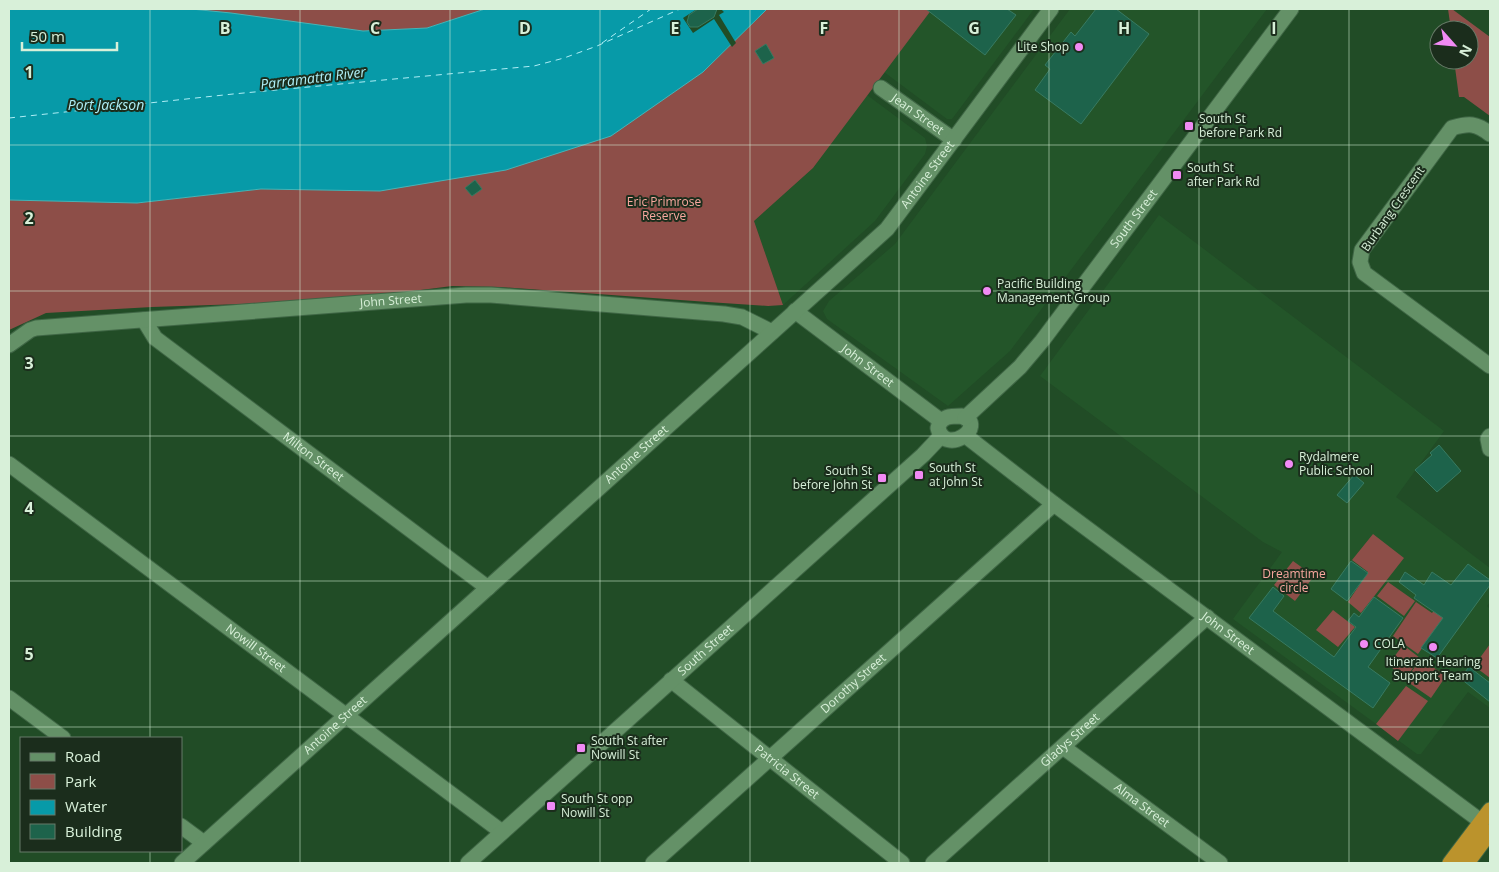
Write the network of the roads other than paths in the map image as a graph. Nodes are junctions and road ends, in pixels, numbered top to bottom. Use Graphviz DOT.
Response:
graph roads {
  1 [pos="1051,9"];
  2 [pos="1291,9"];
  3 [pos="881,88"];
  4 [pos="1490,134"];
  5 [pos="954,140"];
  6 [pos="795,311"];
  7 [pos="144,320"];
  8 [pos="772,332"];
  9 [pos="9,345"];
  10 [pos="1490,366"];
  11 [pos="965,418"];
  12 [pos="941,428"];
  13 [pos="966,436"];
  14 [pos="1490,436"];
  15 [pos="1490,449"];
  16 [pos="9,464"];
  17 [pos="1054,504"];
  18 [pos="488,588"];
  19 [pos="1207,617"];
  20 [pos="671,680"];
  21 [pos="9,698"];
  22 [pos="345,715"];
  23 [pos="62,737"];
  24 [pos="1063,747"];
  25 [pos="770,758"];
  26 [pos="1488,823"];
  27 [pos="182,827"];
  28 [pos="502,832"];
  29 [pos="204,844"];
  30 [pos="182,863"];
  31 [pos="468,863"];
  32 [pos="653,863"];
  33 [pos="902,863"];
  34 [pos="933,863"];
  35 [pos="1220,863"];
  36 [pos="1450,863"];
  37 [pos="1467,863"];
  1 -- 5 [label="street, Antoine Street"];
  2 -- 11 [label="street, South Street"];
  3 -- 5 [label="street, Jean Street"];
  4 -- 10 [label="street, Burbang Crescent"];
  5 -- 6 [label="street, Antoine Street"];
  6 -- 8 [label="street, Antoine Street"];
  6 -- 12 [label="street, John Street"];
  7 -- 8 [label="street, John Street"];
  7 -- 9 [label="street, John Street"];
  7 -- 18 [label="street, Milton Street"];
  8 -- 18 [label="street, Antoine Street"];
  11 -- 12 [label="street"];
  11 -- 13 [label="street"];
  12 -- 13 [label="street"];
  12 -- 20 [label="street, South Street"];
  13 -- 17 [label="street, John Street"];
  14 -- 15 [label="street"];
  16 -- 22 [label="street, Nowill Street"];
  17 -- 19 [label="street, John Street"];
  17 -- 25 [label="street, Dorothy Street"];
  18 -- 22 [label="street, Antoine Street"];
  19 -- 24 [label="street, Gladys Street"];
  19 -- 26 [label="street, John Street"];
  20 -- 25 [label="street, Patricia Street"];
  20 -- 28 [label="street, South Street"];
  21 -- 23 [label="street"];
  22 -- 28 [label="street, Nowill Street"];
  22 -- 29 [label="street, Antoine Street"];
  24 -- 34 [label="street, Gladys Street"];
  24 -- 35 [label="street, Alma Street"];
  25 -- 32 [label="street, Dorothy Street"];
  25 -- 33 [label="street, Patricia Street"];
  26 -- 36 [label="highway"];
  26 -- 37 [label="highway"];
  27 -- 29 [label="street"];
  28 -- 31 [label="street, South Street"];
  29 -- 30 [label="street, Antoine Street"];
}
